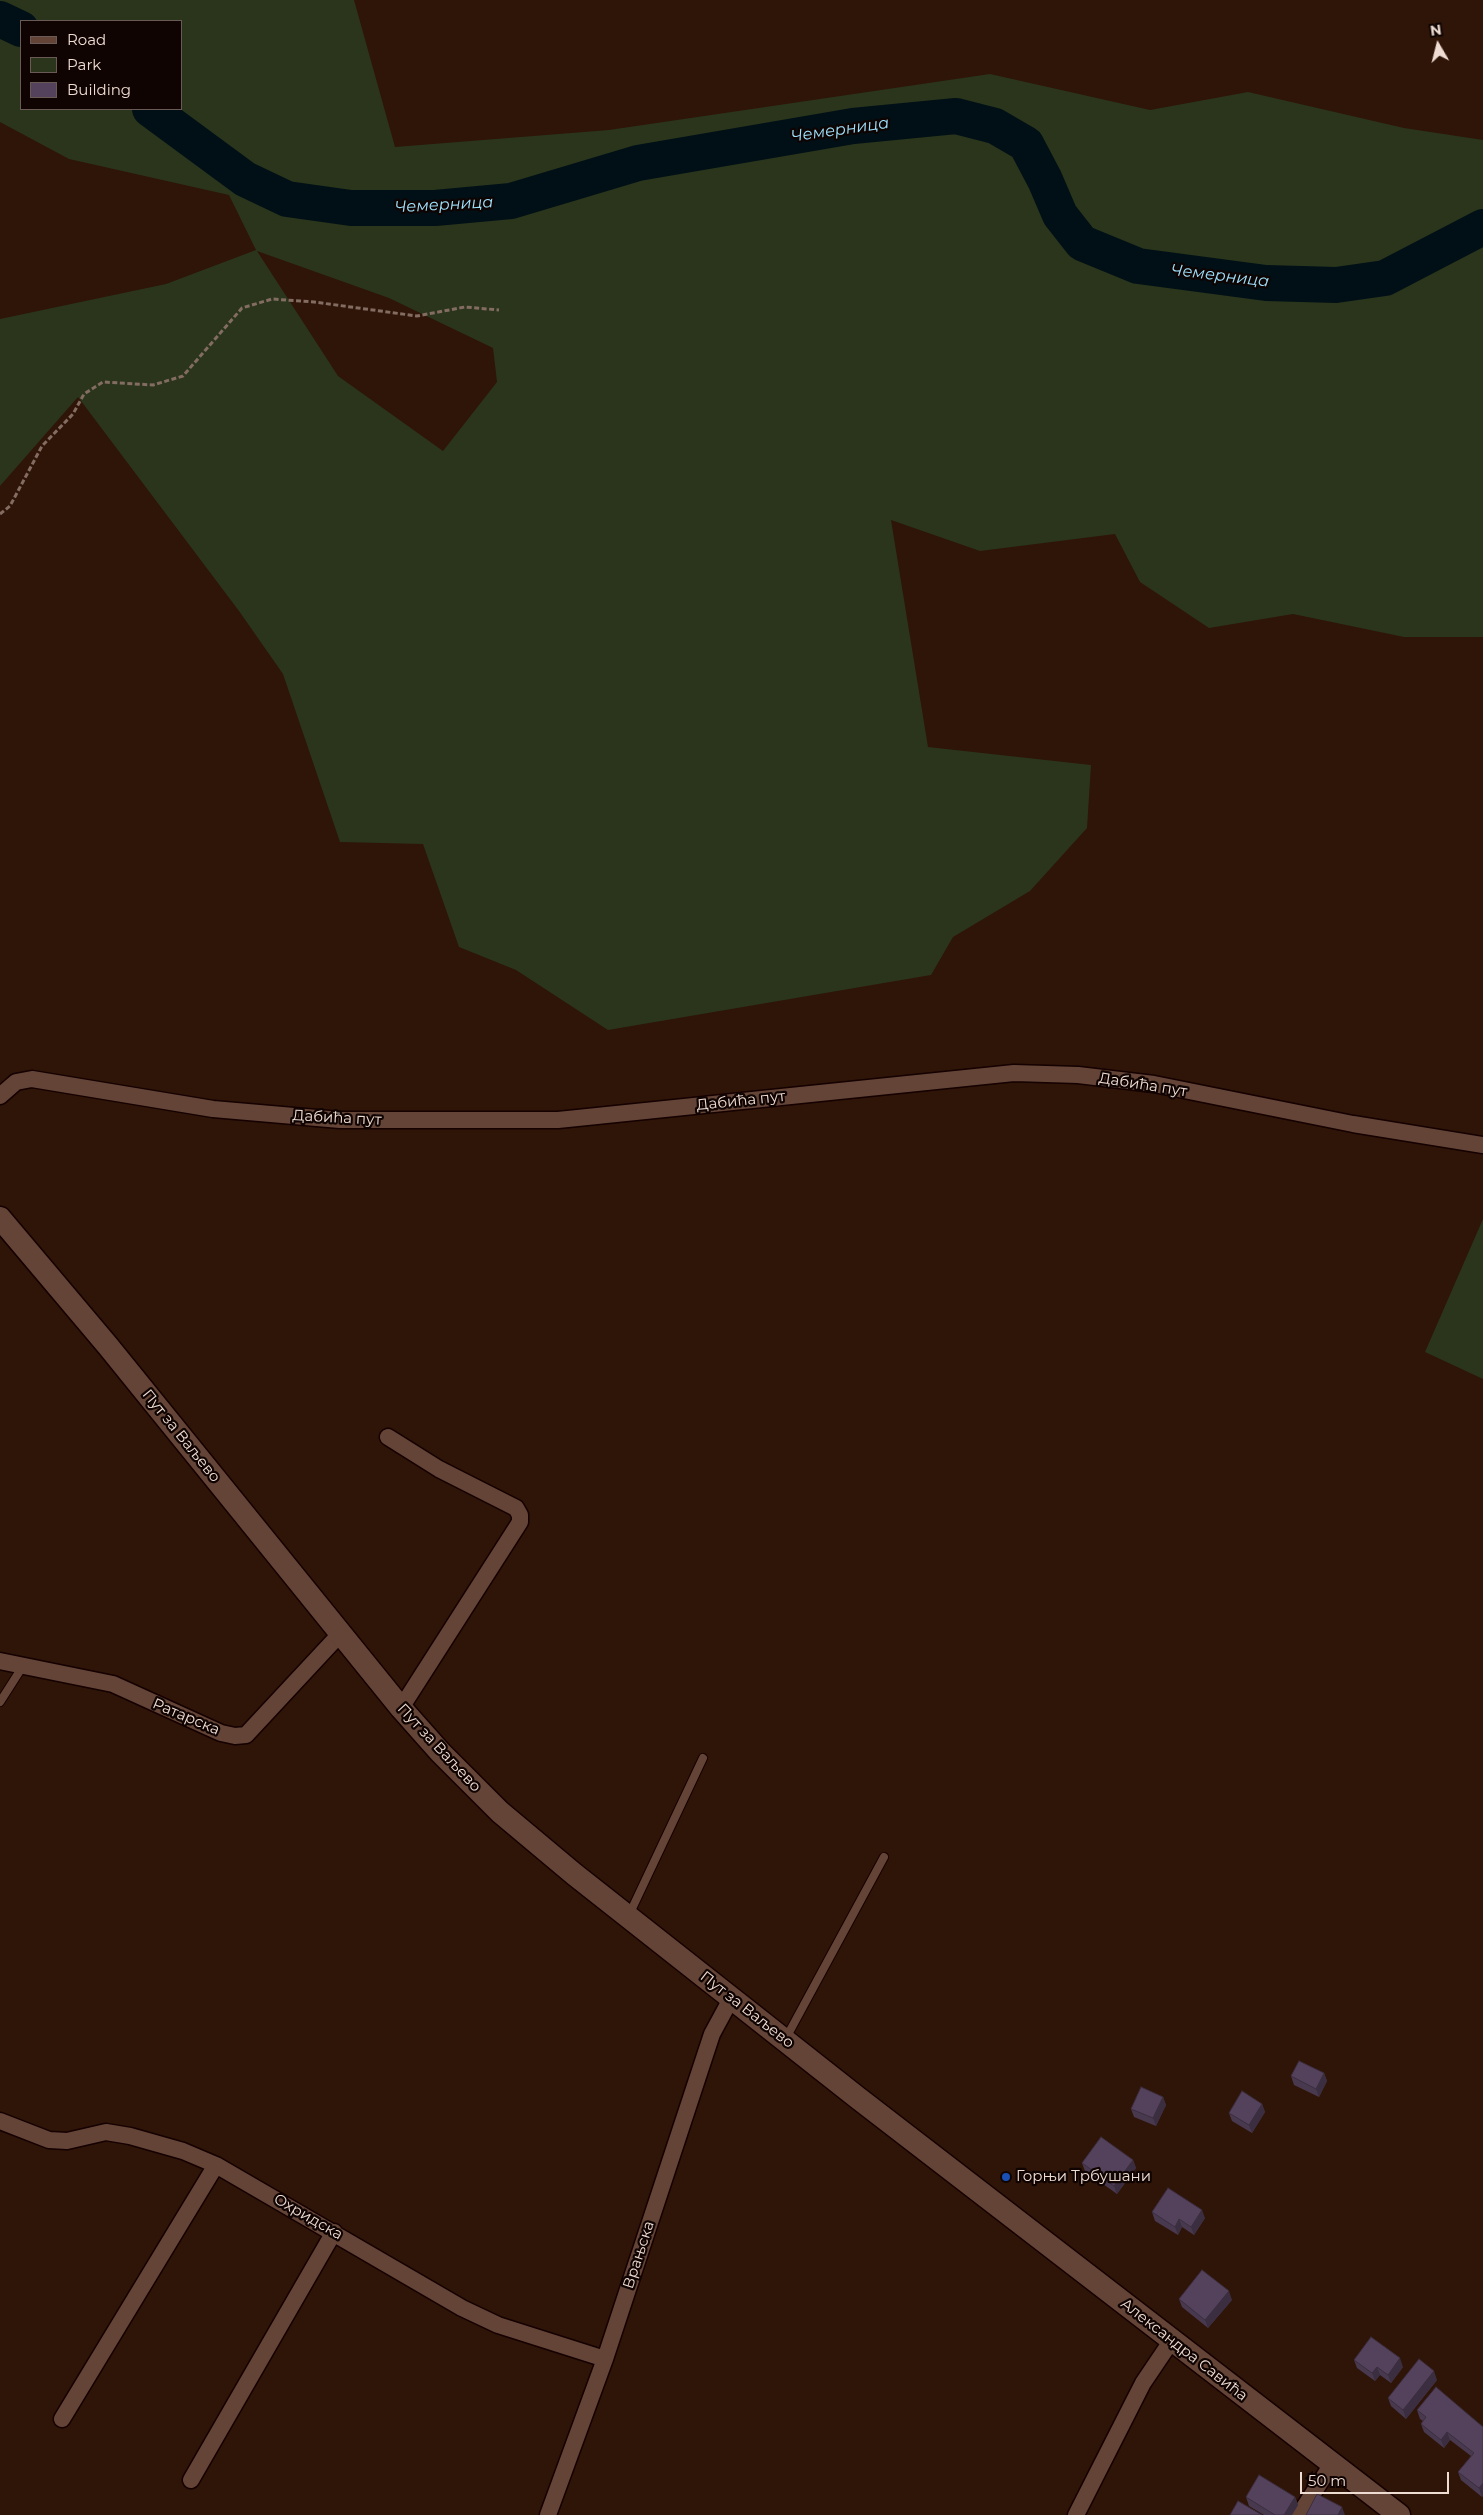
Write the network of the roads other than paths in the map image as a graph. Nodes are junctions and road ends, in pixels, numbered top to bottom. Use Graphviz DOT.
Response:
graph roads {
  1 [pos="0,1096"];
  2 [pos="1483,1145"];
  3 [pos="0,1218"];
  4 [pos="388,1437"];
  5 [pos="340,1634"];
  6 [pos="0,1661"];
  7 [pos="23,1666"];
  8 [pos="0,1702"];
  9 [pos="401,1708"];
  10 [pos="703,1758"];
  11 [pos="884,1858"];
  12 [pos="628,1917"];
  13 [pos="732,1998"];
  14 [pos="785,2039"];
  15 [pos="0,2122"];
  16 [pos="216,2165"];
  17 [pos="970,2184"];
  18 [pos="334,2232"];
  19 [pos="1172,2340"];
  20 [pos="605,2359"];
  21 [pos="62,2419"];
  22 [pos="1332,2464"];
  23 [pos="191,2480"];
  24 [pos="548,2515"];
  25 [pos="1076,2515"];
  26 [pos="1299,2515"];
  27 [pos="1398,2515"];
  1 -- 2 [label="street, Дабића пут"];
  3 -- 5 [label="main road, Пут за Ваљево"];
  4 -- 9 [label="street"];
  5 -- 7 [label="street, Ратарска"];
  5 -- 9 [label="main road, Пут за Ваљево"];
  6 -- 7 [label="street, Ратарска"];
  7 -- 8 [label="lane"];
  9 -- 12 [label="main road, Пут за Ваљево"];
  10 -- 12 [label="lane"];
  11 -- 14 [label="lane"];
  12 -- 13 [label="main road, Пут за Ваљево"];
  13 -- 14 [label="main road, Пут за Ваљево"];
  13 -- 20 [label="street, Врањска"];
  14 -- 17 [label="main road, Пут за Ваљево"];
  15 -- 16 [label="street, Охридска"];
  16 -- 18 [label="street, Охридска"];
  16 -- 21 [label="street"];
  17 -- 19 [label="main road, Александра Савића"];
  18 -- 20 [label="street, Охридска"];
  18 -- 23 [label="street"];
  19 -- 22 [label="main road, Александра Савића"];
  19 -- 25 [label="street"];
  20 -- 24 [label="street, Врањска"];
  22 -- 26 [label="street"];
  22 -- 27 [label="main road, Александра Савића"];
}
